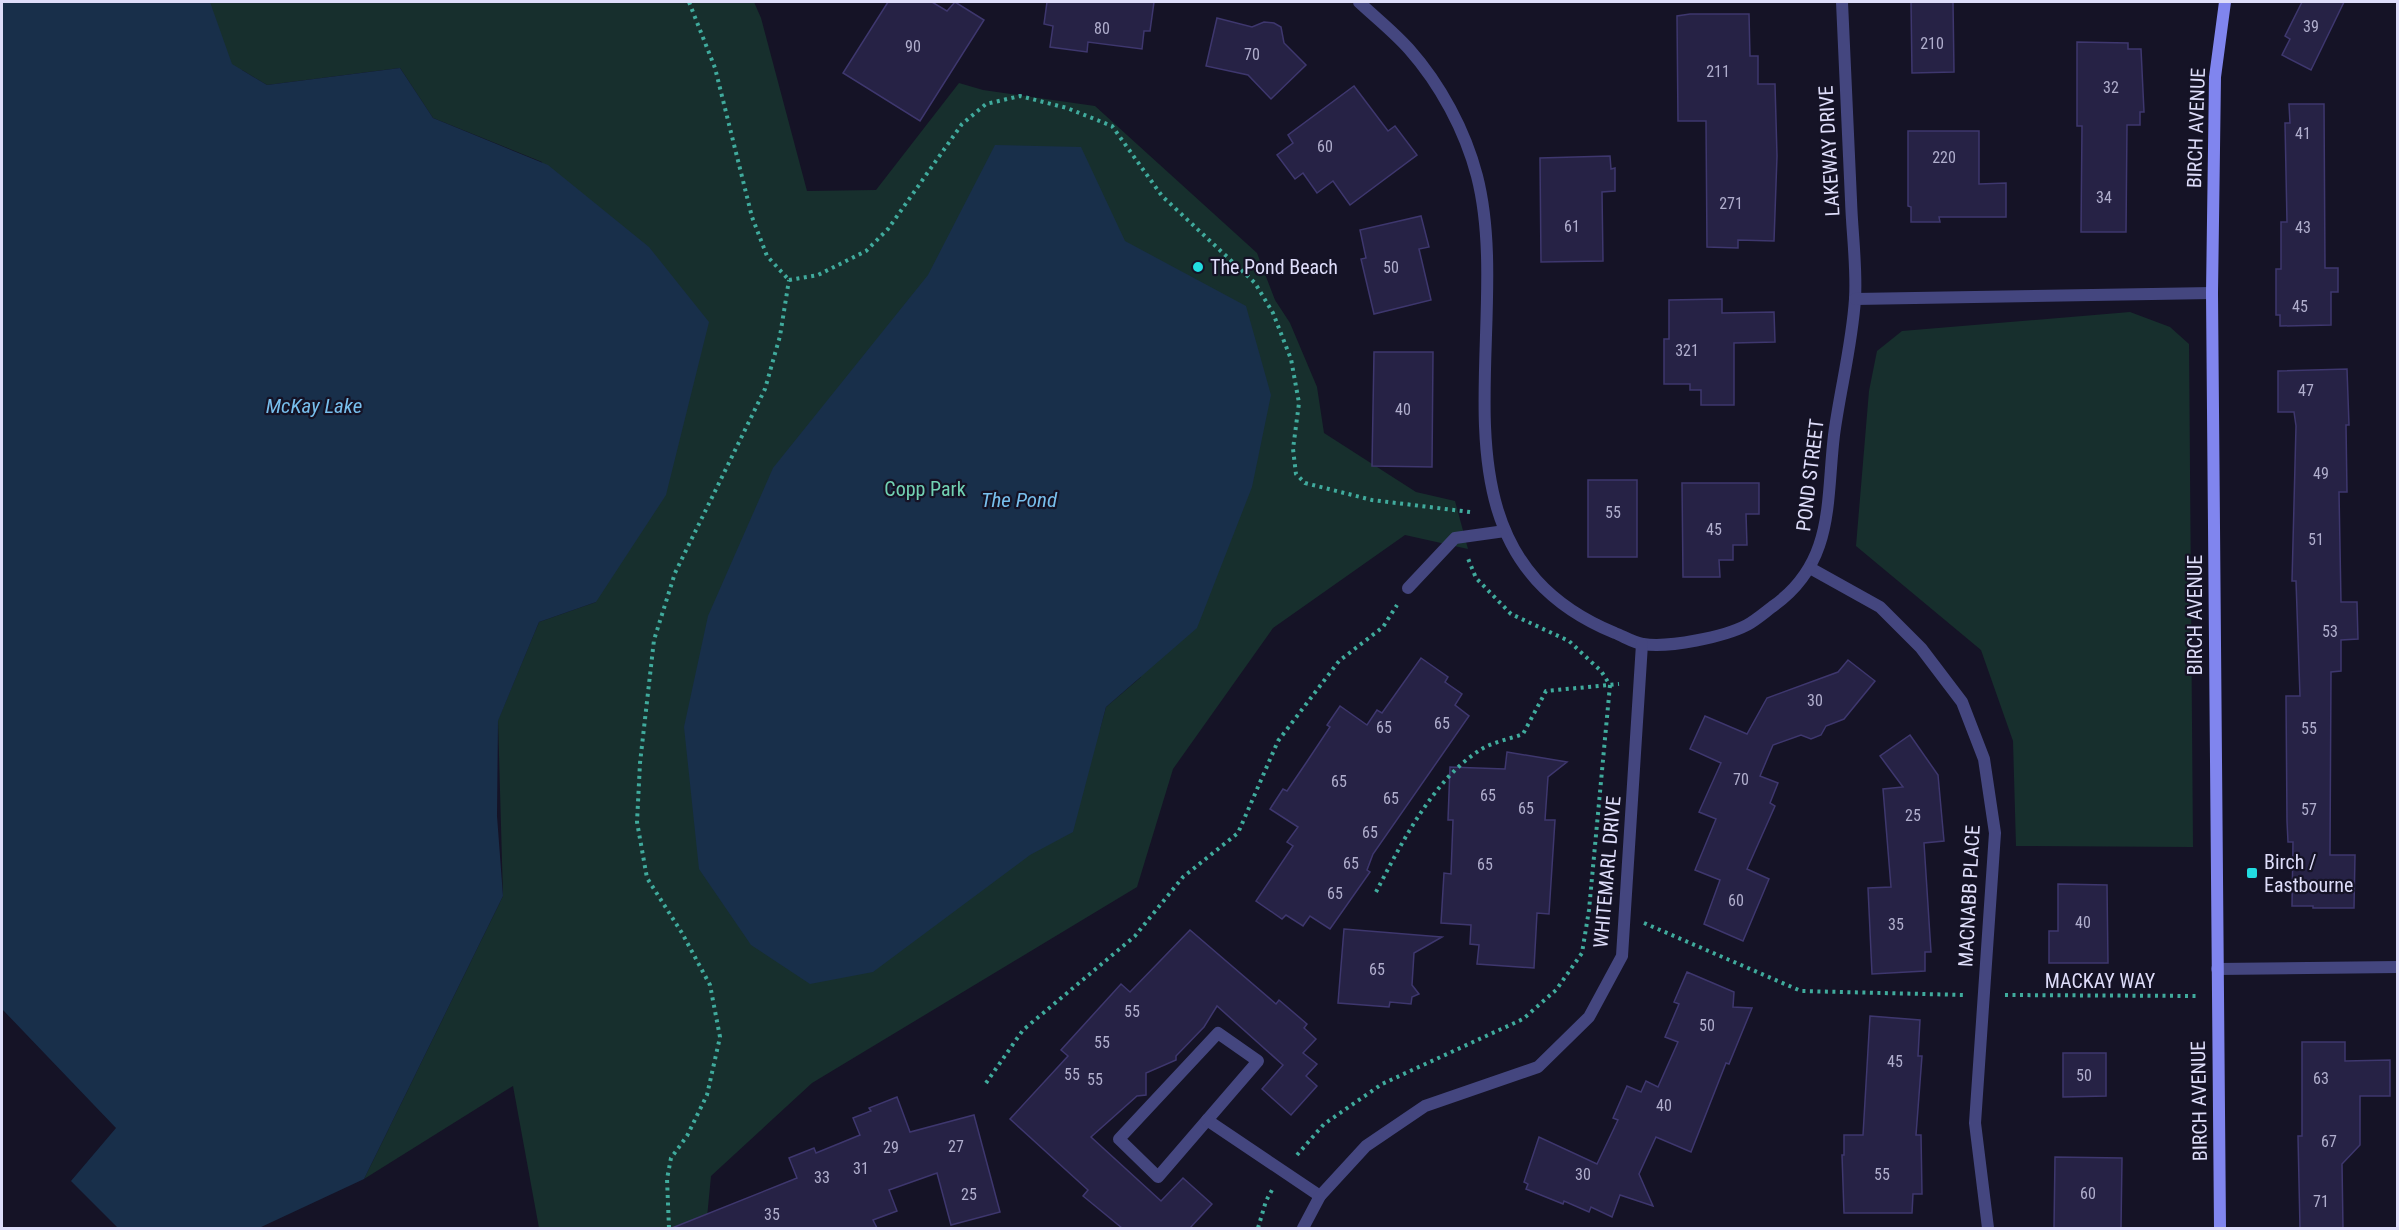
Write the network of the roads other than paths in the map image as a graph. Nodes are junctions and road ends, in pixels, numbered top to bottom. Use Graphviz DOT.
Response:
graph roads {
  1 [pos="1359,2"];
  2 [pos="1842,2"];
  3 [pos="2225,2"];
  4 [pos="2212,293"];
  5 [pos="1855,299"];
  6 [pos="1505,531"];
  7 [pos="1810,568"];
  8 [pos="1408,588"];
  9 [pos="1642,644"];
  10 [pos="2397,967"];
  11 [pos="2217,969"];
  12 [pos="1207,1120"];
  13 [pos="1320,1196"];
  14 [pos="1303,1228"];
  15 [pos="1988,1228"];
  16 [pos="2220,1228"];
  1 -- 6 [label="street, POND STREET"];
  2 -- 5 [label="street, LAKEWAY DRIVE"];
  3 -- 4 [label="street, BIRCH AVENUE"];
  4 -- 5 [label="street"];
  4 -- 11 [label="street, BIRCH AVENUE"];
  5 -- 7 [label="street, POND STREET"];
  6 -- 8 [label="street"];
  6 -- 9 [label="street, POND STREET"];
  7 -- 9 [label="street, POND STREET"];
  7 -- 15 [label="street, MACNABB PLACE"];
  9 -- 13 [label="street, WHITEMARL DRIVE"];
  10 -- 11 [label="street"];
  11 -- 16 [label="street, BIRCH AVENUE"];
  12 -- 12 [label="street"];
  12 -- 13 [label="street"];
  13 -- 14 [label="street, WHITEMARL DRIVE"];
}
